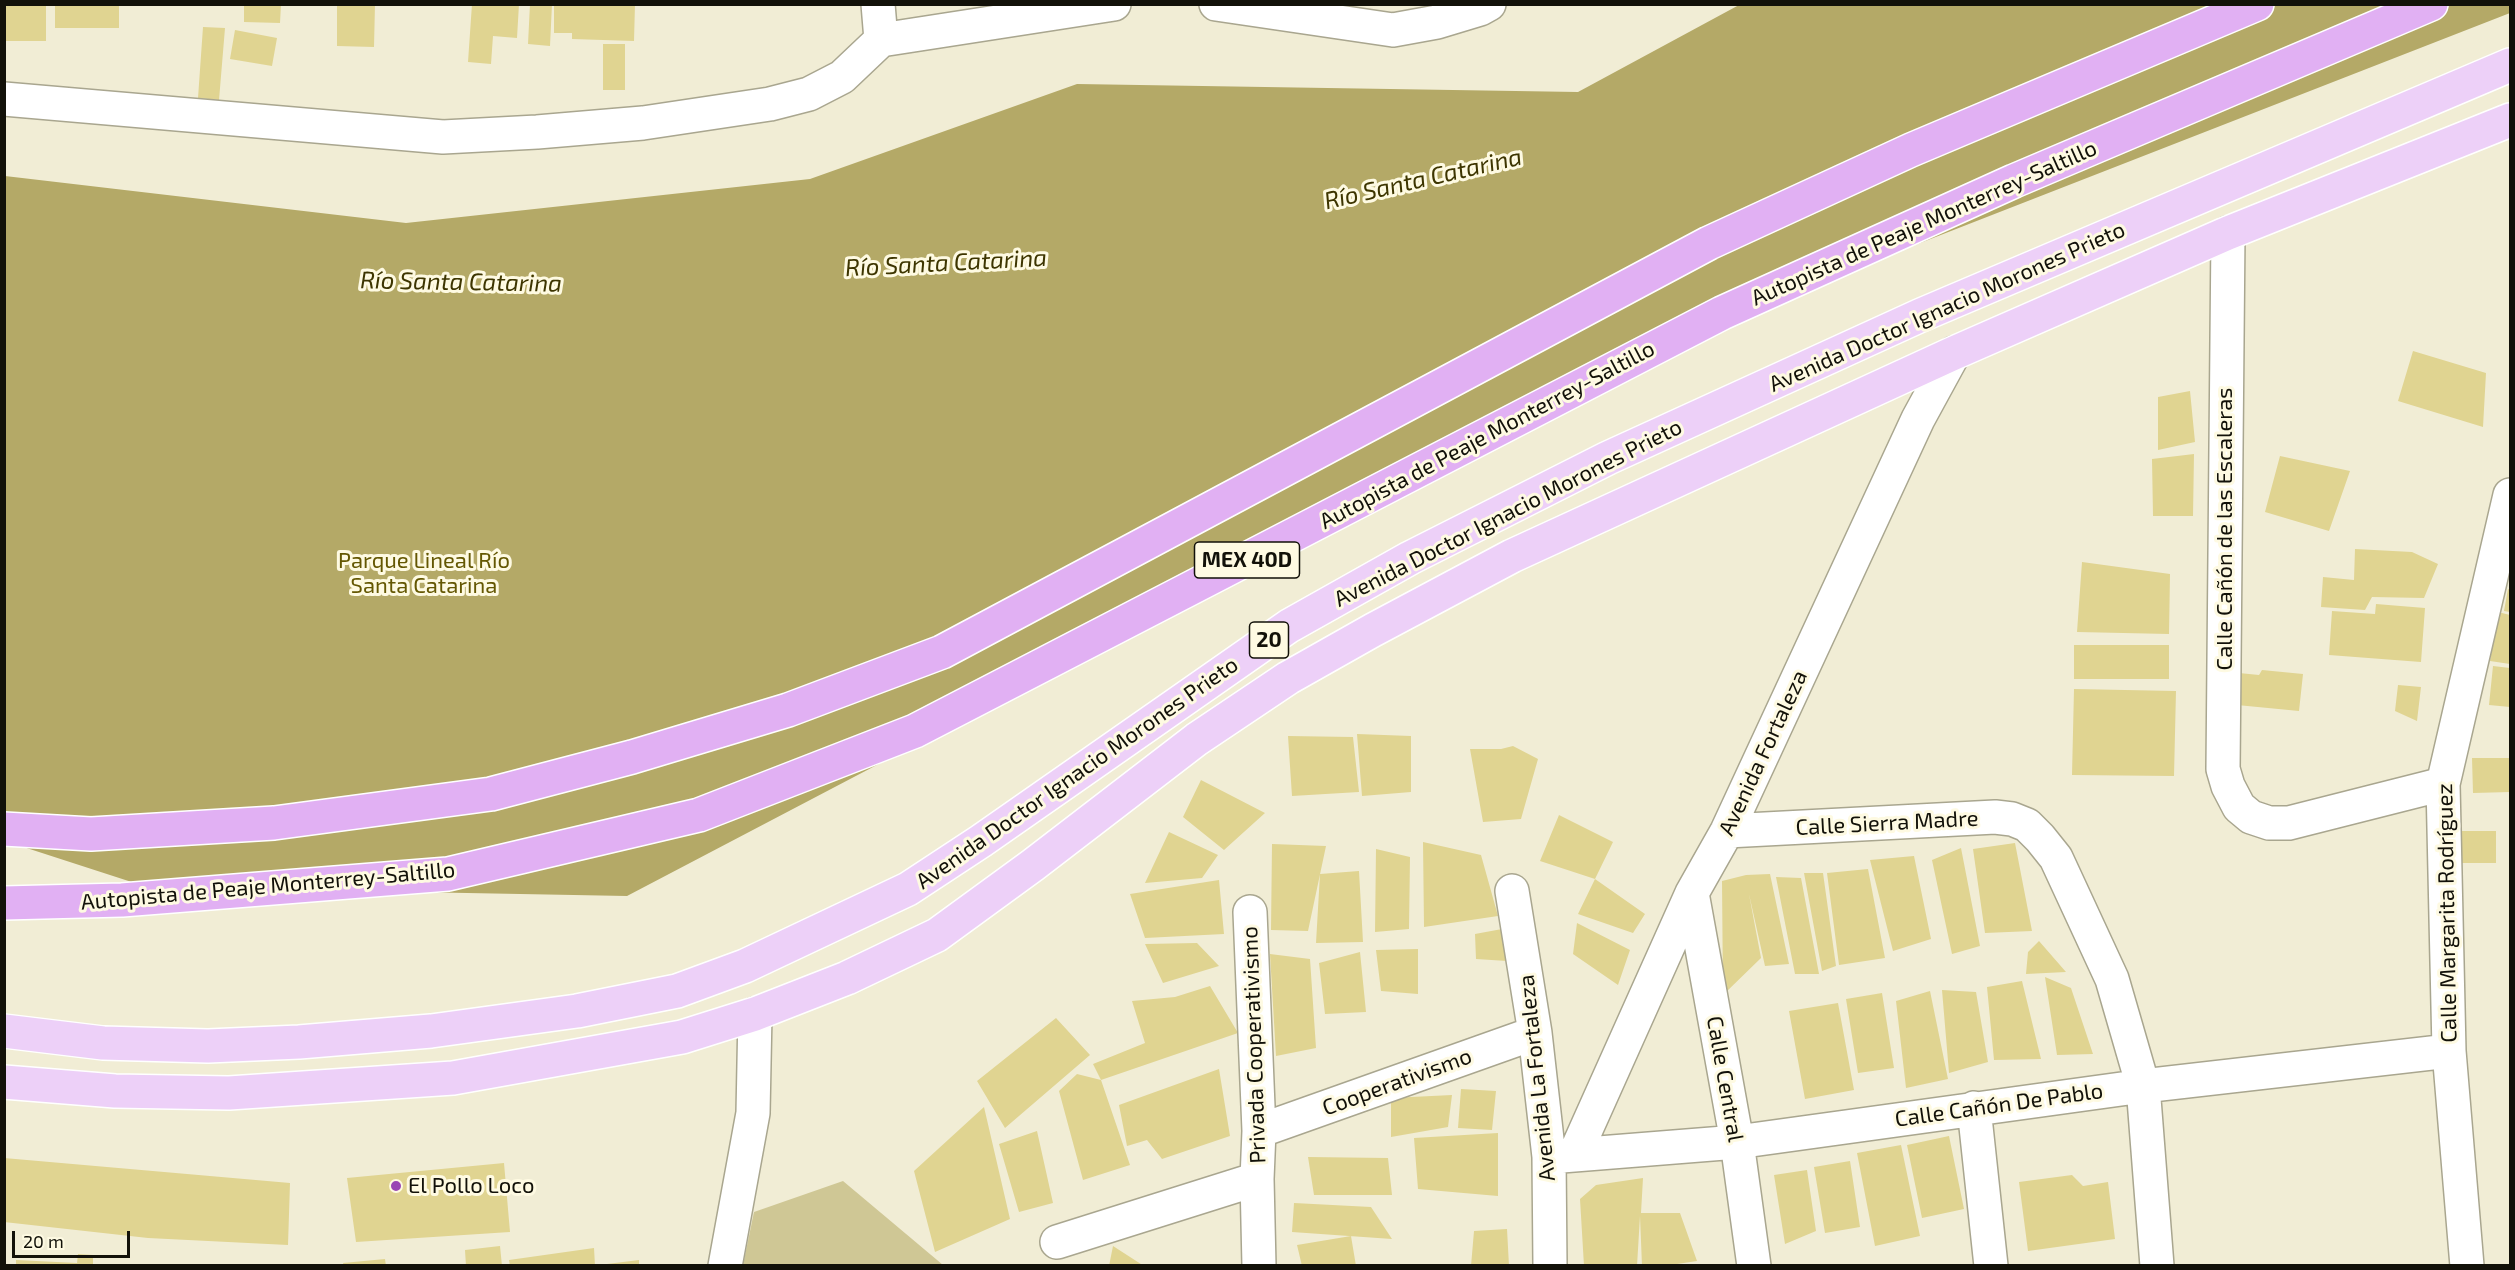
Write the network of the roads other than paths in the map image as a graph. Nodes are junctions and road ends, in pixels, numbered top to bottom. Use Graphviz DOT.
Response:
graph roads {
  1 [pos="878,4"];
  2 [pos="1114,4"];
  3 [pos="1216,4"];
  4 [pos="1490,4"];
  5 [pos="2257,4"];
  6 [pos="2431,4"];
  7 [pos="881,40"];
  8 [pos="2511,65"];
  9 [pos="4,99"];
  10 [pos="2511,120"];
  11 [pos="2228,233"];
  12 [pos="1954,353"];
  13 [pos="2511,495"];
  14 [pos="2443,784"];
  15 [pos="4,829"];
  16 [pos="1726,831"];
  17 [pos="1512,891"];
  18 [pos="1692,893"];
  19 [pos="4,903"];
  20 [pos="1250,912"];
  21 [pos="755,1014"];
  22 [pos="4,1031"];
  23 [pos="1535,1033"];
  24 [pos="2449,1051"];
  25 [pos="4,1082"];
  26 [pos="2143,1086"];
  27 [pos="1974,1108"];
  28 [pos="1259,1131"];
  29 [pos="1737,1142"];
  30 [pos="1562,1156"];
  31 [pos="1257,1179"];
  32 [pos="1057,1242"];
  33 [pos="725,1266"];
  34 [pos="1259,1266"];
  35 [pos="1550,1266"];
  36 [pos="1754,1266"];
  37 [pos="1991,1266"];
  38 [pos="2157,1266"];
  39 [pos="2467,1266"];
  1 -- 7 [label="street"];
  2 -- 7 [label="street"];
  3 -- 4 [label="street"];
  5 -- 15 [label="highway, MEX 40D"];
  6 -- 19 [label="highway, Autopista de Peaje Monterrey-Saltillo / MEX 40D"];
  7 -- 9 [label="street"];
  8 -- 22 [label="main road, Avenida Doctor Ignacio Morones Prieto / 20"];
  10 -- 11 [label="main road, Avenida Doctor Ignacio Morones Prieto / 20"];
  11 -- 12 [label="main road, Avenida Doctor Ignacio Morones Prieto / 20"];
  11 -- 14 [label="street, Calle Cañón de las Escaleras"];
  12 -- 16 [label="street, Avenida Fortaleza"];
  12 -- 21 [label="main road, Avenida Doctor Ignacio Morones Prieto / 20"];
  13 -- 14 [label="street, Calle Margarita Rodríguez"];
  14 -- 24 [label="street, Calle Margarita Rodríguez"];
  16 -- 18 [label="street, Avenida Fortaleza"];
  16 -- 26 [label="street, Calle Sierra Madre"];
  17 -- 23 [label="street, Avenida La Fortaleza"];
  18 -- 29 [label="street, Calle Central"];
  18 -- 30 [label="street, Avenida Fortaleza"];
  20 -- 28 [label="street, Privada Cooperativismo"];
  21 -- 25 [label="main road, Avenida Doctor Ignacio Morones Prieto / 20"];
  21 -- 33 [label="street"];
  23 -- 28 [label="street, Cooperativismo"];
  23 -- 30 [label="street, Avenida La Fortaleza"];
  24 -- 26 [label="street, Calle Cañón De Pablo"];
  24 -- 39 [label="street, Calle Margarita Rodríguez"];
  26 -- 27 [label="street, Calle Cañón De Pablo"];
  26 -- 38 [label="street"];
  27 -- 29 [label="street, Calle Cañón De Pablo"];
  27 -- 37 [label="street"];
  28 -- 31 [label="street, Privada Cooperativismo"];
  29 -- 30 [label="street, Calle Cañón De Pablo"];
  29 -- 36 [label="street, Calle Central"];
  30 -- 35 [label="street, Avenida La Fortaleza"];
  31 -- 32 [label="street, Privada Cooperativismo"];
  31 -- 34 [label="street, Privada Cooperativismo"];
}
